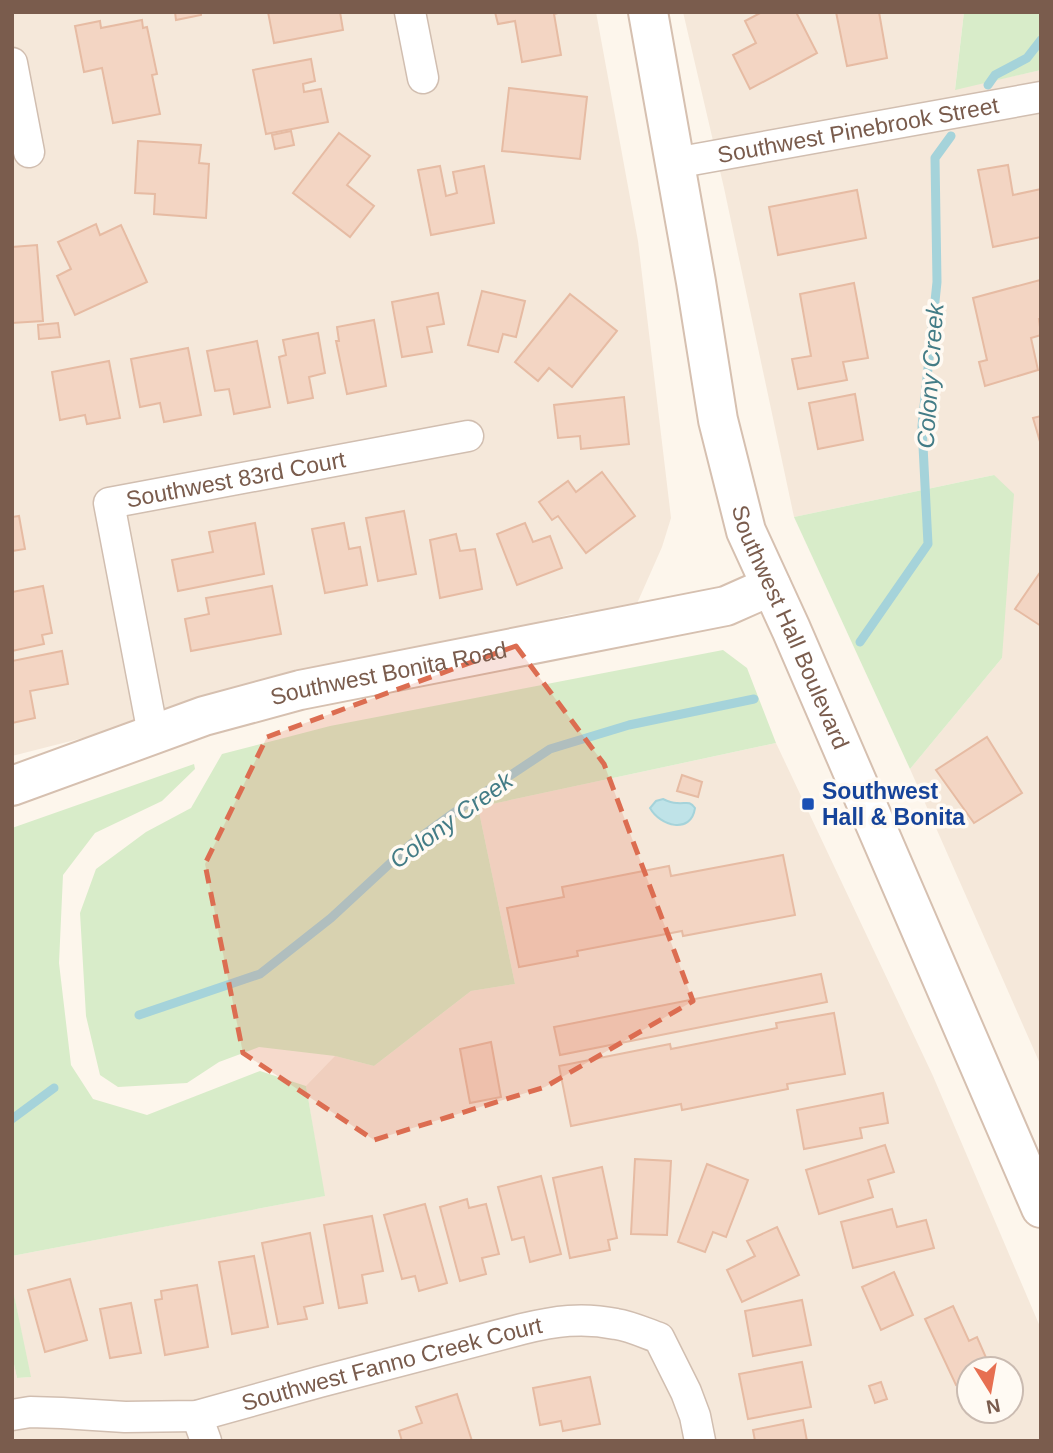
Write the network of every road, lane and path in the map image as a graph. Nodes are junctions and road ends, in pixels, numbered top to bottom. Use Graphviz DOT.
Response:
graph roads {
  1 [pos="410,12"];
  2 [pos="648,12"];
  3 [pos="12,63"];
  4 [pos="423,78"];
  5 [pos="1041,97"];
  6 [pos="29,152"];
  7 [pos="675,163"];
  8 [pos="468,436"];
  9 [pos="771,586"];
  10 [pos="153,734"];
  11 [pos="12,786"];
  12 [pos="1041,1208"];
  13 [pos="12,1415"];
  14 [pos="201,1428"];
  15 [pos="700,1441"];
  1 -- 4 [label="street"];
  2 -- 7 [label="main road, Southwest Hall Boulevard"];
  3 -- 6 [label="street"];
  5 -- 7 [label="street, Southwest Pinebrook Street"];
  7 -- 9 [label="main road, Southwest Hall Boulevard"];
  8 -- 10 [label="street, Southwest 83rd Court"];
  9 -- 10 [label="main road, Southwest Bonita Road"];
  9 -- 12 [label="main road, Southwest Hall Boulevard"];
  10 -- 11 [label="main road, Southwest Bonita Road"];
  13 -- 14 [label="street, Southwest Fanno Creek Court"];
  14 -- 15 [label="street, Southwest Fanno Creek Court"];
}
